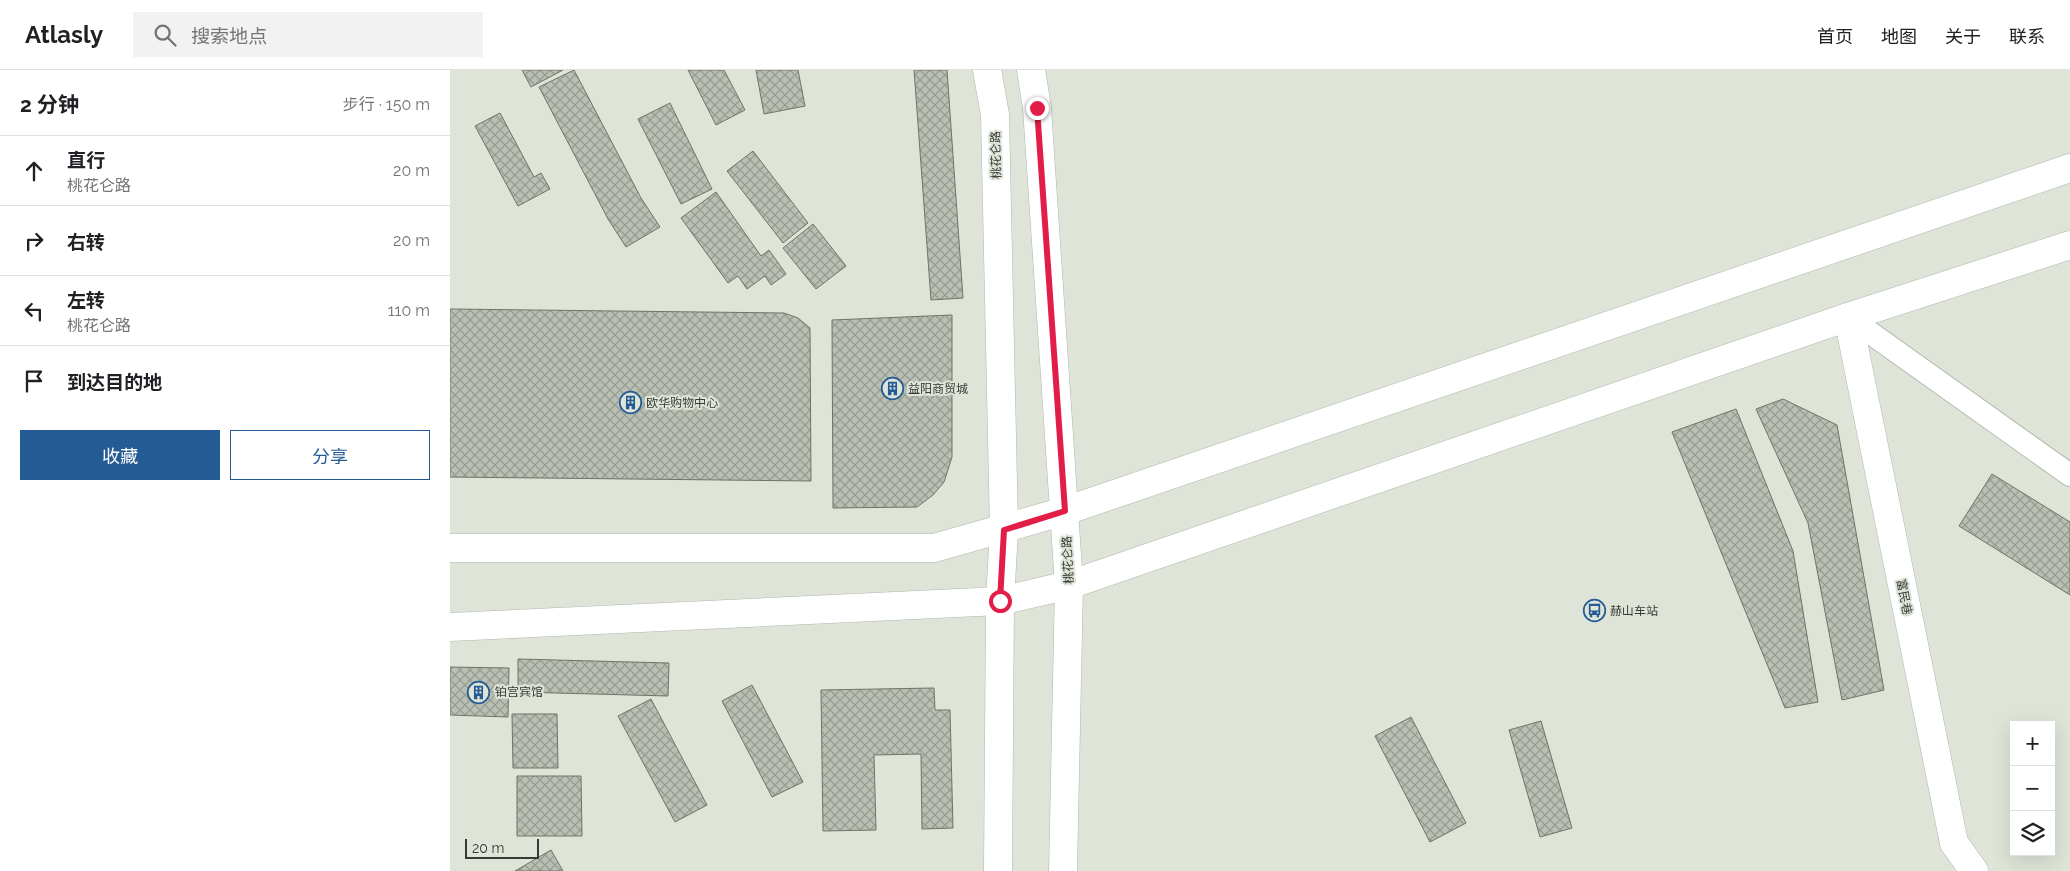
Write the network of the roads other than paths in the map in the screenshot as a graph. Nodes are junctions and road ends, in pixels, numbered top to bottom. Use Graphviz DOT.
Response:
graph roads {
  1 [pos="988,70"];
  2 [pos="1031,70"];
  3 [pos="2070,168"];
  4 [pos="2070,245"];
  5 [pos="1848,318"];
  6 [pos="2070,475"];
  7 [pos="1065,511"];
  8 [pos="1004,530"];
  9 [pos="450,548"];
  10 [pos="1069,585"];
  11 [pos="1000,601"];
  12 [pos="450,627"];
  13 [pos="998,871"];
  14 [pos="1063,871"];
  15 [pos="1974,871"];
  1 -- 8 [label="main road, 桃花仑路"];
  2 -- 7 [label="main road, 桃花仑路"];
  3 -- 7 [label="main road"];
  4 -- 5 [label="main road"];
  5 -- 6 [label="street"];
  5 -- 10 [label="main road"];
  5 -- 15 [label="main road, 富民巷"];
  7 -- 8 [label="main road"];
  7 -- 10 [label="main road, 桃花仑路"];
  8 -- 9 [label="main road"];
  8 -- 11 [label="main road, 桃花仑路"];
  10 -- 11 [label="main road"];
  10 -- 14 [label="main road, 桃花仑路"];
  11 -- 12 [label="main road"];
  11 -- 13 [label="main road, 桃花仑路"];
}
